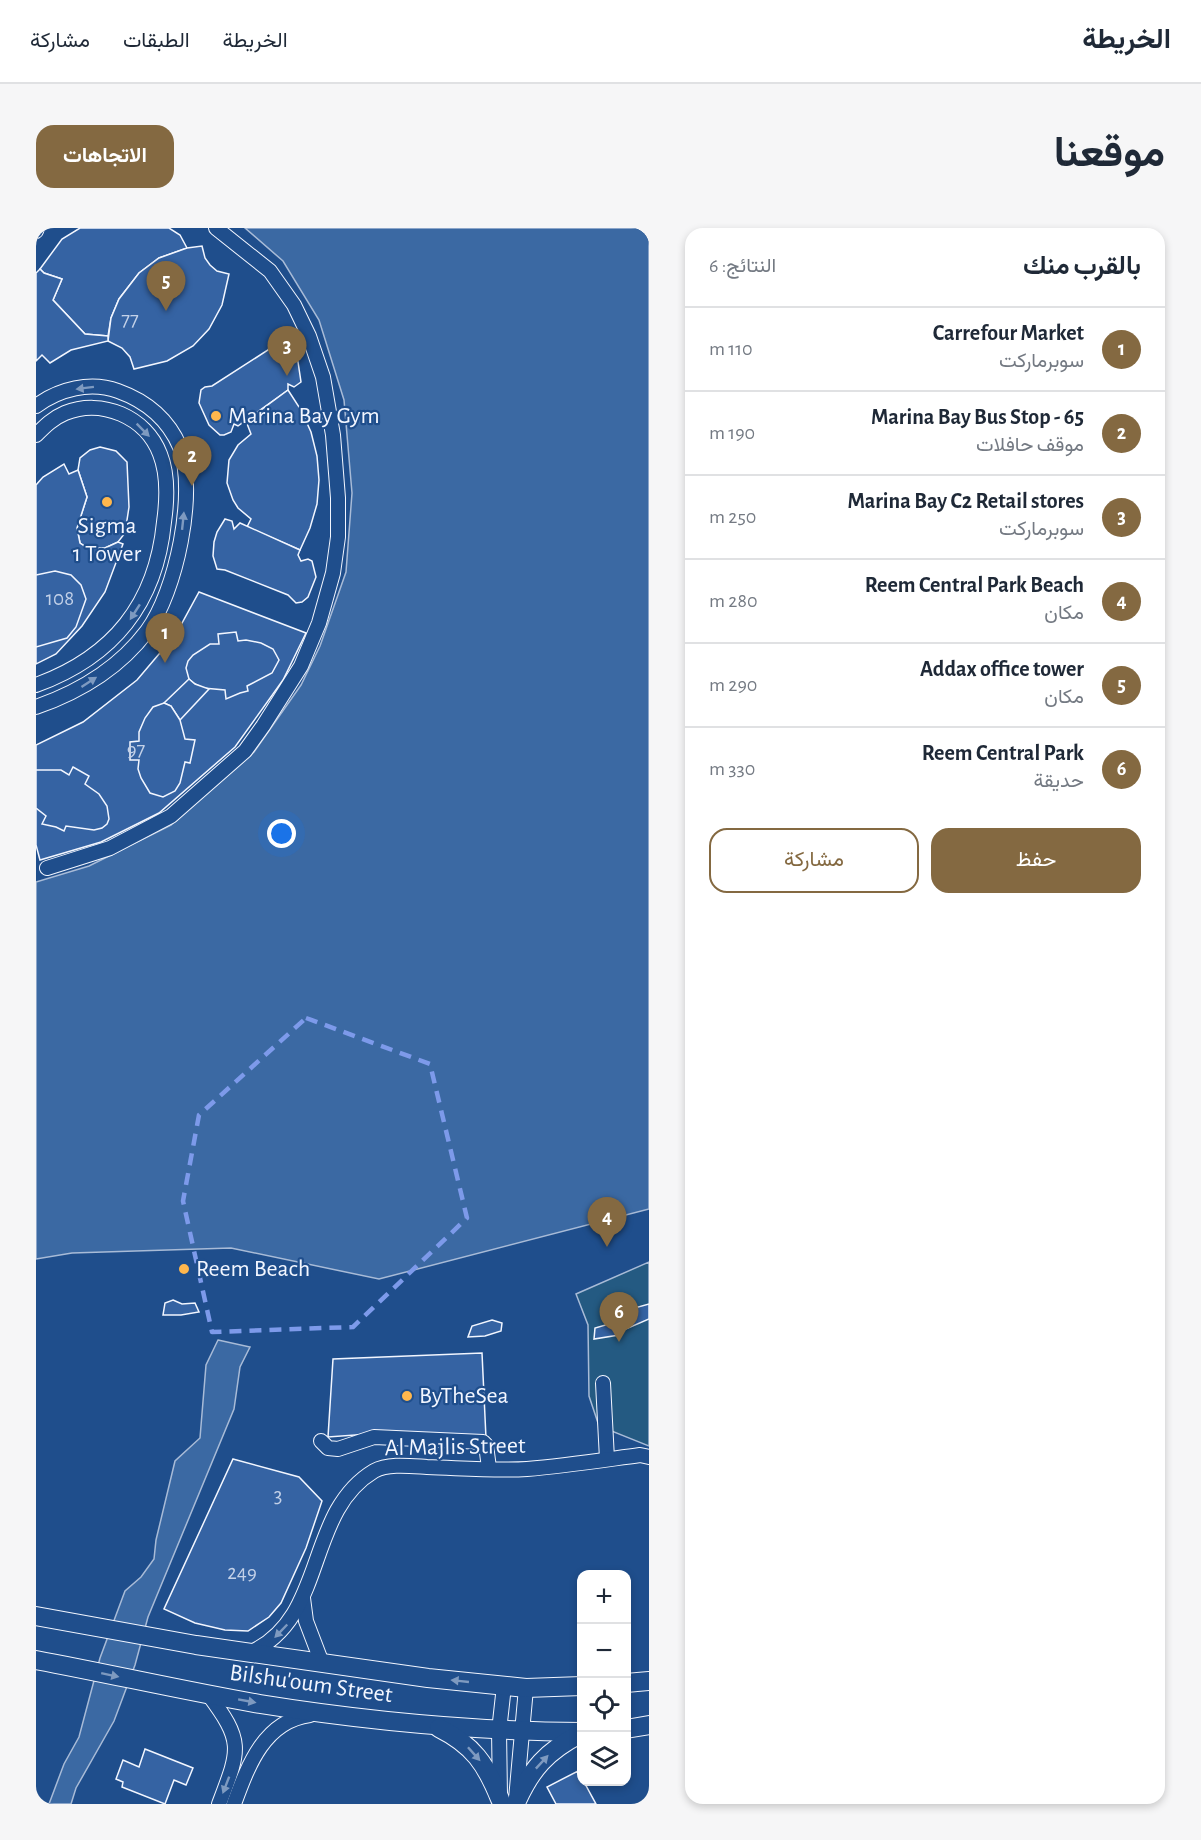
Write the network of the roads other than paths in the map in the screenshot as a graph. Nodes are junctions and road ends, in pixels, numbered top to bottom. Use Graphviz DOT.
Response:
graph roads {
  1 [pos="216,228"];
  2 [pos="36,406"];
  3 [pos="36,435"];
  4 [pos="36,685"];
  5 [pos="36,707"];
  6 [pos="47,868"];
  7 [pos="603,1383"];
  8 [pos="321,1441"];
  9 [pos="646,1452"];
  10 [pos="607,1459"];
  11 [pos="489,1468"];
  12 [pos="303,1599"];
  13 [pos="36,1616"];
  14 [pos="249,1653"];
  15 [pos="44,1662"];
  16 [pos="322,1663"];
  17 [pos="649,1681"];
  18 [pos="631,1683"];
  19 [pos="504,1686"];
  20 [pos="577,1686"];
  21 [pos="526,1688"];
  22 [pos="208,1694"];
  23 [pos="327,1713"];
  24 [pos="432,1725"];
  25 [pos="649,1725"];
  26 [pos="631,1728"];
  27 [pos="499,1731"];
  28 [pos="521,1732"];
  29 [pos="577,1733"];
  30 [pos="577,1736"];
  31 [pos="240,1802"];
  32 [pos="508,1803"];
  33 [pos="219,1804"];
  1 -- 6 [label="street"];
  5 -- 2 [label="street, one-way"];
  3 -- 4 [label="street, one-way"];
  7 -- 10 [label="street"];
  8 -- 11 [label="street"];
  9 -- 10 [label="street, Al Majlis Street"];
  10 -- 11 [label="street, Al Majlis Street"];
  11 -- 12 [label="street, Al Majlis Street"];
  12 -- 14 [label="street, Al Majlis Street, one-way"];
  12 -- 16 [label="street"];
  13 -- 14 [label="main road, Bilshu'oum Street"];
  14 -- 16 [label="main road, Bilshu'oum Street"];
  15 -- 22 [label="main road, Bilshu'oum Street, one-way"];
  19 -- 16 [label="main road, Bilshu'oum Street, one-way"];
  17 -- 18 [label="main road"];
  19 -- 21 [label="main road, Bilshu'oum Street"];
  19 -- 27 [label="street"];
  20 -- 21 [label="main road, Bilshu'oum Street"];
  21 -- 28 [label="street"];
  22 -- 23 [label="main road, Bilshu'oum Street, one-way"];
  22 -- 33 [label="street, one-way"];
  23 -- 24 [label="main road, Bilshu'oum Street"];
  23 -- 31 [label="street"];
  24 -- 27 [label="main road, Bilshu'oum Street"];
  24 -- 32 [label="main road, one-way"];
  25 -- 26 [label="main road"];
  27 -- 28 [label="main road, Bilshu'oum Street"];
  27 -- 32 [label="street"];
  28 -- 29 [label="main road, Bilshu'oum Street"];
  28 -- 32 [label="street"];
  32 -- 30 [label="main road, one-way"];
}
